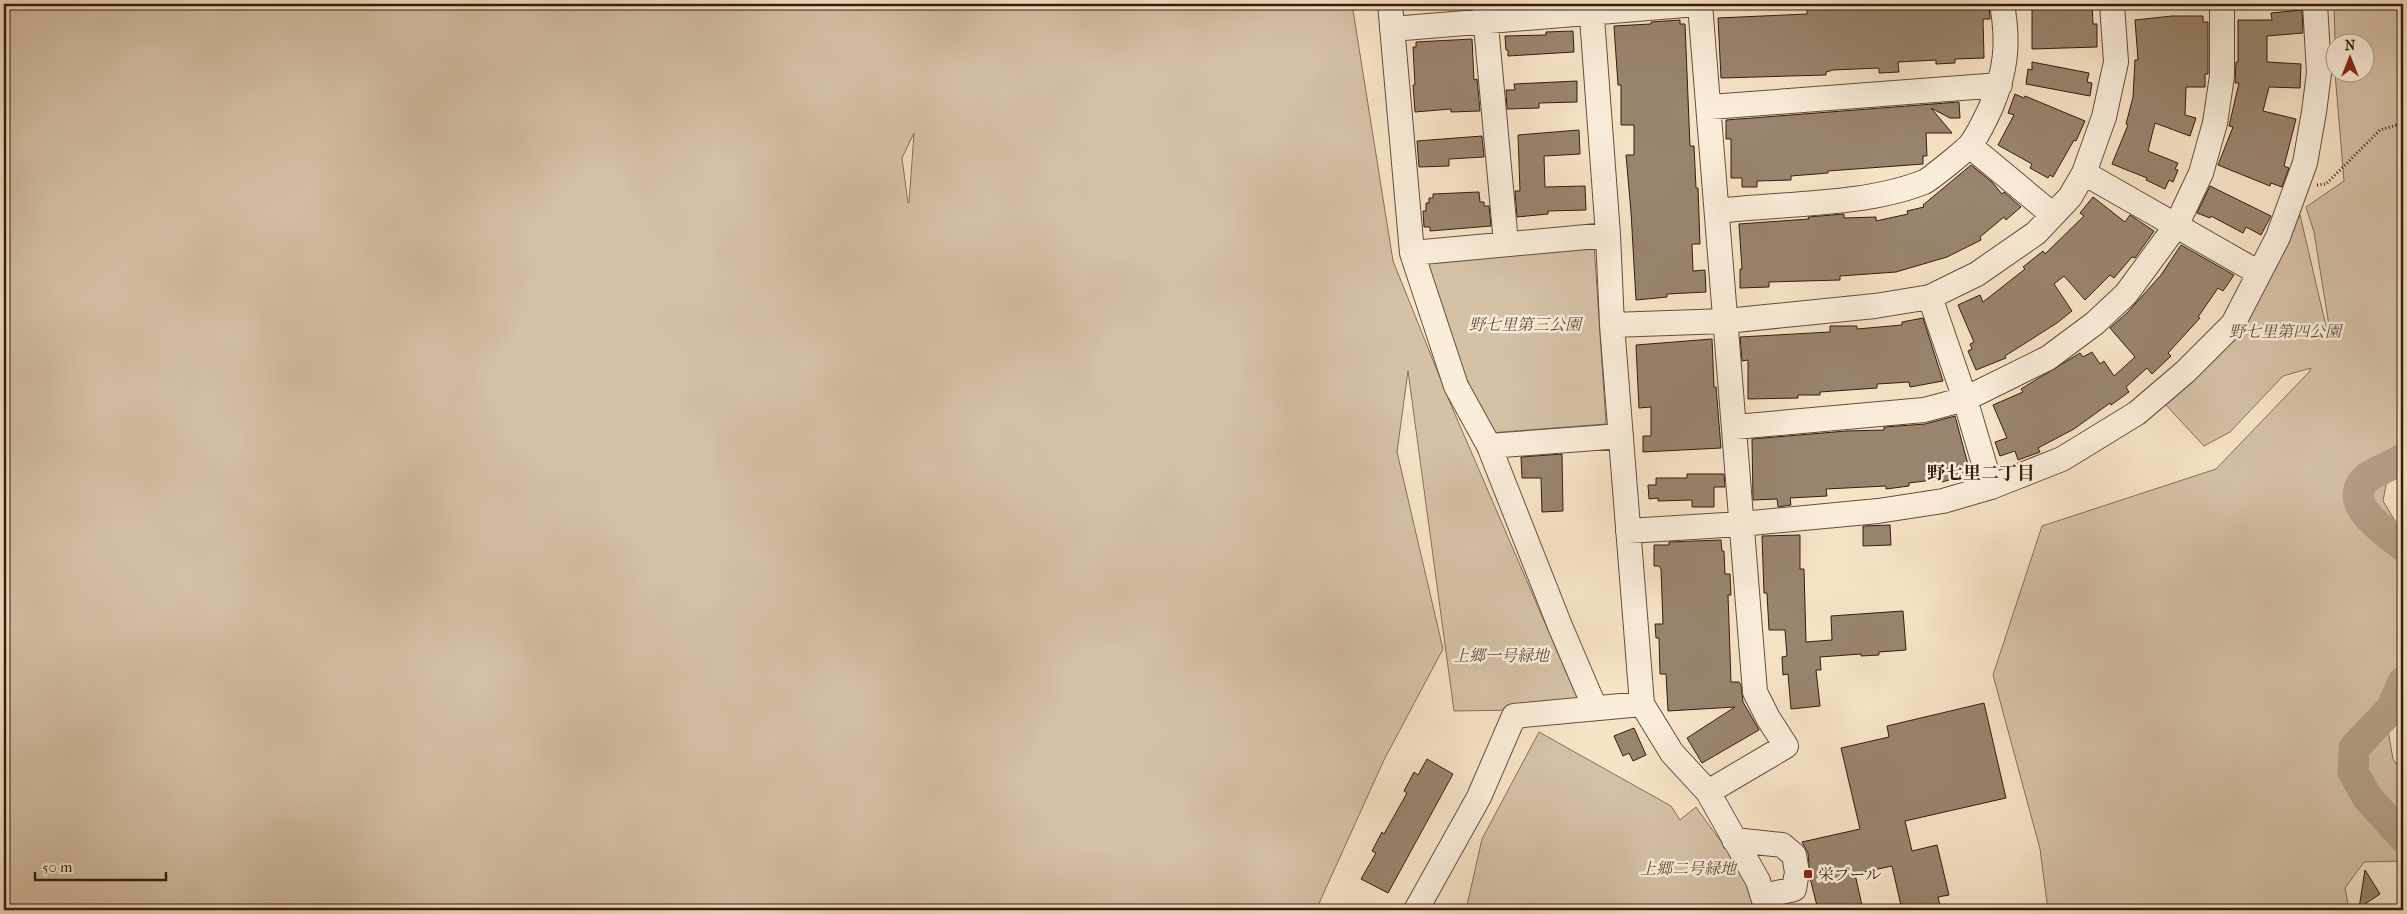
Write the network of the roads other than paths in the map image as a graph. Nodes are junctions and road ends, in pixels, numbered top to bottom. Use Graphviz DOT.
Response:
graph roads {
  1 [pos="1390,4"];
  2 [pos="1699,4"];
  3 [pos="2002,4"];
  4 [pos="2112,4"];
  5 [pos="2222,4"];
  6 [pos="2315,4"];
  7 [pos="1591,8"];
  8 [pos="1484,12"];
  9 [pos="1392,29"];
  10 [pos="2000,85"];
  11 [pos="1710,107"];
  12 [pos="1970,146"];
  13 [pos="2084,173"];
  14 [pos="1718,211"];
  15 [pos="2053,215"];
  16 [pos="2176,226"];
  17 [pos="1608,235"];
  18 [pos="1506,243"];
  19 [pos="1412,253"];
  20 [pos="2259,272"];
  21 [pos="1930,297"];
  22 [pos="1726,321"];
  23 [pos="1612,325"];
  24 [pos="1965,399"];
  25 [pos="1735,427"];
  26 [pos="1621,436"];
  27 [pos="1489,446"];
  28 [pos="1991,487"];
  29 [pos="1741,524"];
  30 [pos="1628,531"];
  31 [pos="1642,704"];
  32 [pos="1595,708"];
  33 [pos="1708,792"];
  34 [pos="1734,840"];
  35 [pos="1766,903"];
  36 [pos="1416,910"];
  1 -- 9 [label="street"];
  2 -- 7 [label="street"];
  2 -- 11 [label="street"];
  3 -- 10 [label="street"];
  4 -- 13 [label="street"];
  5 -- 16 [label="street"];
  6 -- 20 [label="street"];
  7 -- 8 [label="street"];
  7 -- 17 [label="street"];
  8 -- 9 [label="street"];
  8 -- 18 [label="street"];
  9 -- 19 [label="street"];
  10 -- 11 [label="street"];
  10 -- 12 [label="street"];
  11 -- 14 [label="street"];
  12 -- 14 [label="street"];
  12 -- 15 [label="street"];
  13 -- 15 [label="street"];
  13 -- 16 [label="street"];
  14 -- 22 [label="street"];
  15 -- 21 [label="street"];
  16 -- 20 [label="street"];
  16 -- 24 [label="street"];
  17 -- 18 [label="street"];
  17 -- 23 [label="street"];
  18 -- 19 [label="street"];
  19 -- 27 [label="street"];
  20 -- 28 [label="street"];
  21 -- 22 [label="street"];
  21 -- 24 [label="street"];
  22 -- 23 [label="street"];
  22 -- 25 [label="street"];
  23 -- 26 [label="street"];
  24 -- 25 [label="street"];
  24 -- 28 [label="street"];
  25 -- 29 [label="street"];
  26 -- 27 [label="street"];
  26 -- 30 [label="street"];
  27 -- 32 [label="street"];
  28 -- 29 [label="street"];
  29 -- 30 [label="street"];
  29 -- 33 [label="street"];
  30 -- 31 [label="street"];
  31 -- 32 [label="street"];
  31 -- 33 [label="street"];
  32 -- 36 [label="street"];
  33 -- 34 [label="street"];
  34 -- 35 [label="street"];
  34 -- 35 [label="street"];
}
